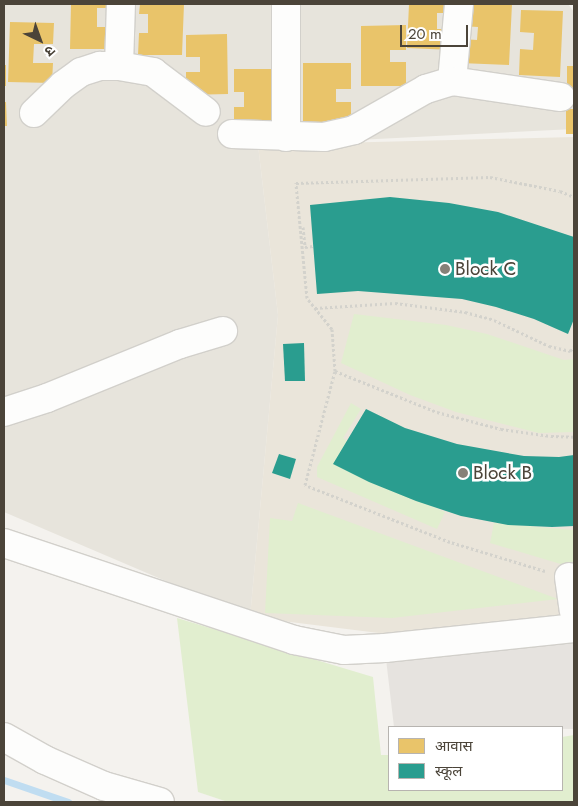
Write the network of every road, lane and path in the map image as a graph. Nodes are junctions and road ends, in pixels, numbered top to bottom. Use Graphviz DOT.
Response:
graph roads {
  1 [pos="121,4"];
  2 [pos="286,4"];
  3 [pos="459,4"];
  4 [pos="119,66"];
  5 [pos="452,81"];
  6 [pos="561,97"];
  7 [pos="206,112"];
  8 [pos="34,113"];
  9 [pos="232,134"];
  10 [pos="286,137"];
  11 [pos="574,197"];
  12 [pos="303,227"];
  13 [pos="313,246"];
  14 [pos="315,308"];
  15 [pos="223,332"];
  16 [pos="574,347"];
  17 [pos="335,371"];
  18 [pos="4,412"];
  19 [pos="574,436"];
  20 [pos="4,543"];
  21 [pos="569,577"];
  22 [pos="574,611"];
  23 [pos="574,628"];
  24 [pos="4,737"];
  25 [pos="160,802"];
  1 -- 4 [label="street"];
  2 -- 10 [label="street"];
  3 -- 5 [label="street"];
  4 -- 7 [label="street"];
  4 -- 8 [label="street"];
  5 -- 6 [label="street"];
  5 -- 10 [label="street"];
  9 -- 10 [label="street"];
  11 -- 14 [label="path"];
  12 -- 13 [label="path"];
  14 -- 16 [label="path"];
  14 -- 17 [label="path"];
  15 -- 18 [label="street"];
  17 -- 19 [label="path"];
  17 -- 21 [label="path"];
  20 -- 23 [label="street"];
  21 -- 22 [label="street"];
  24 -- 25 [label="street"];
}
